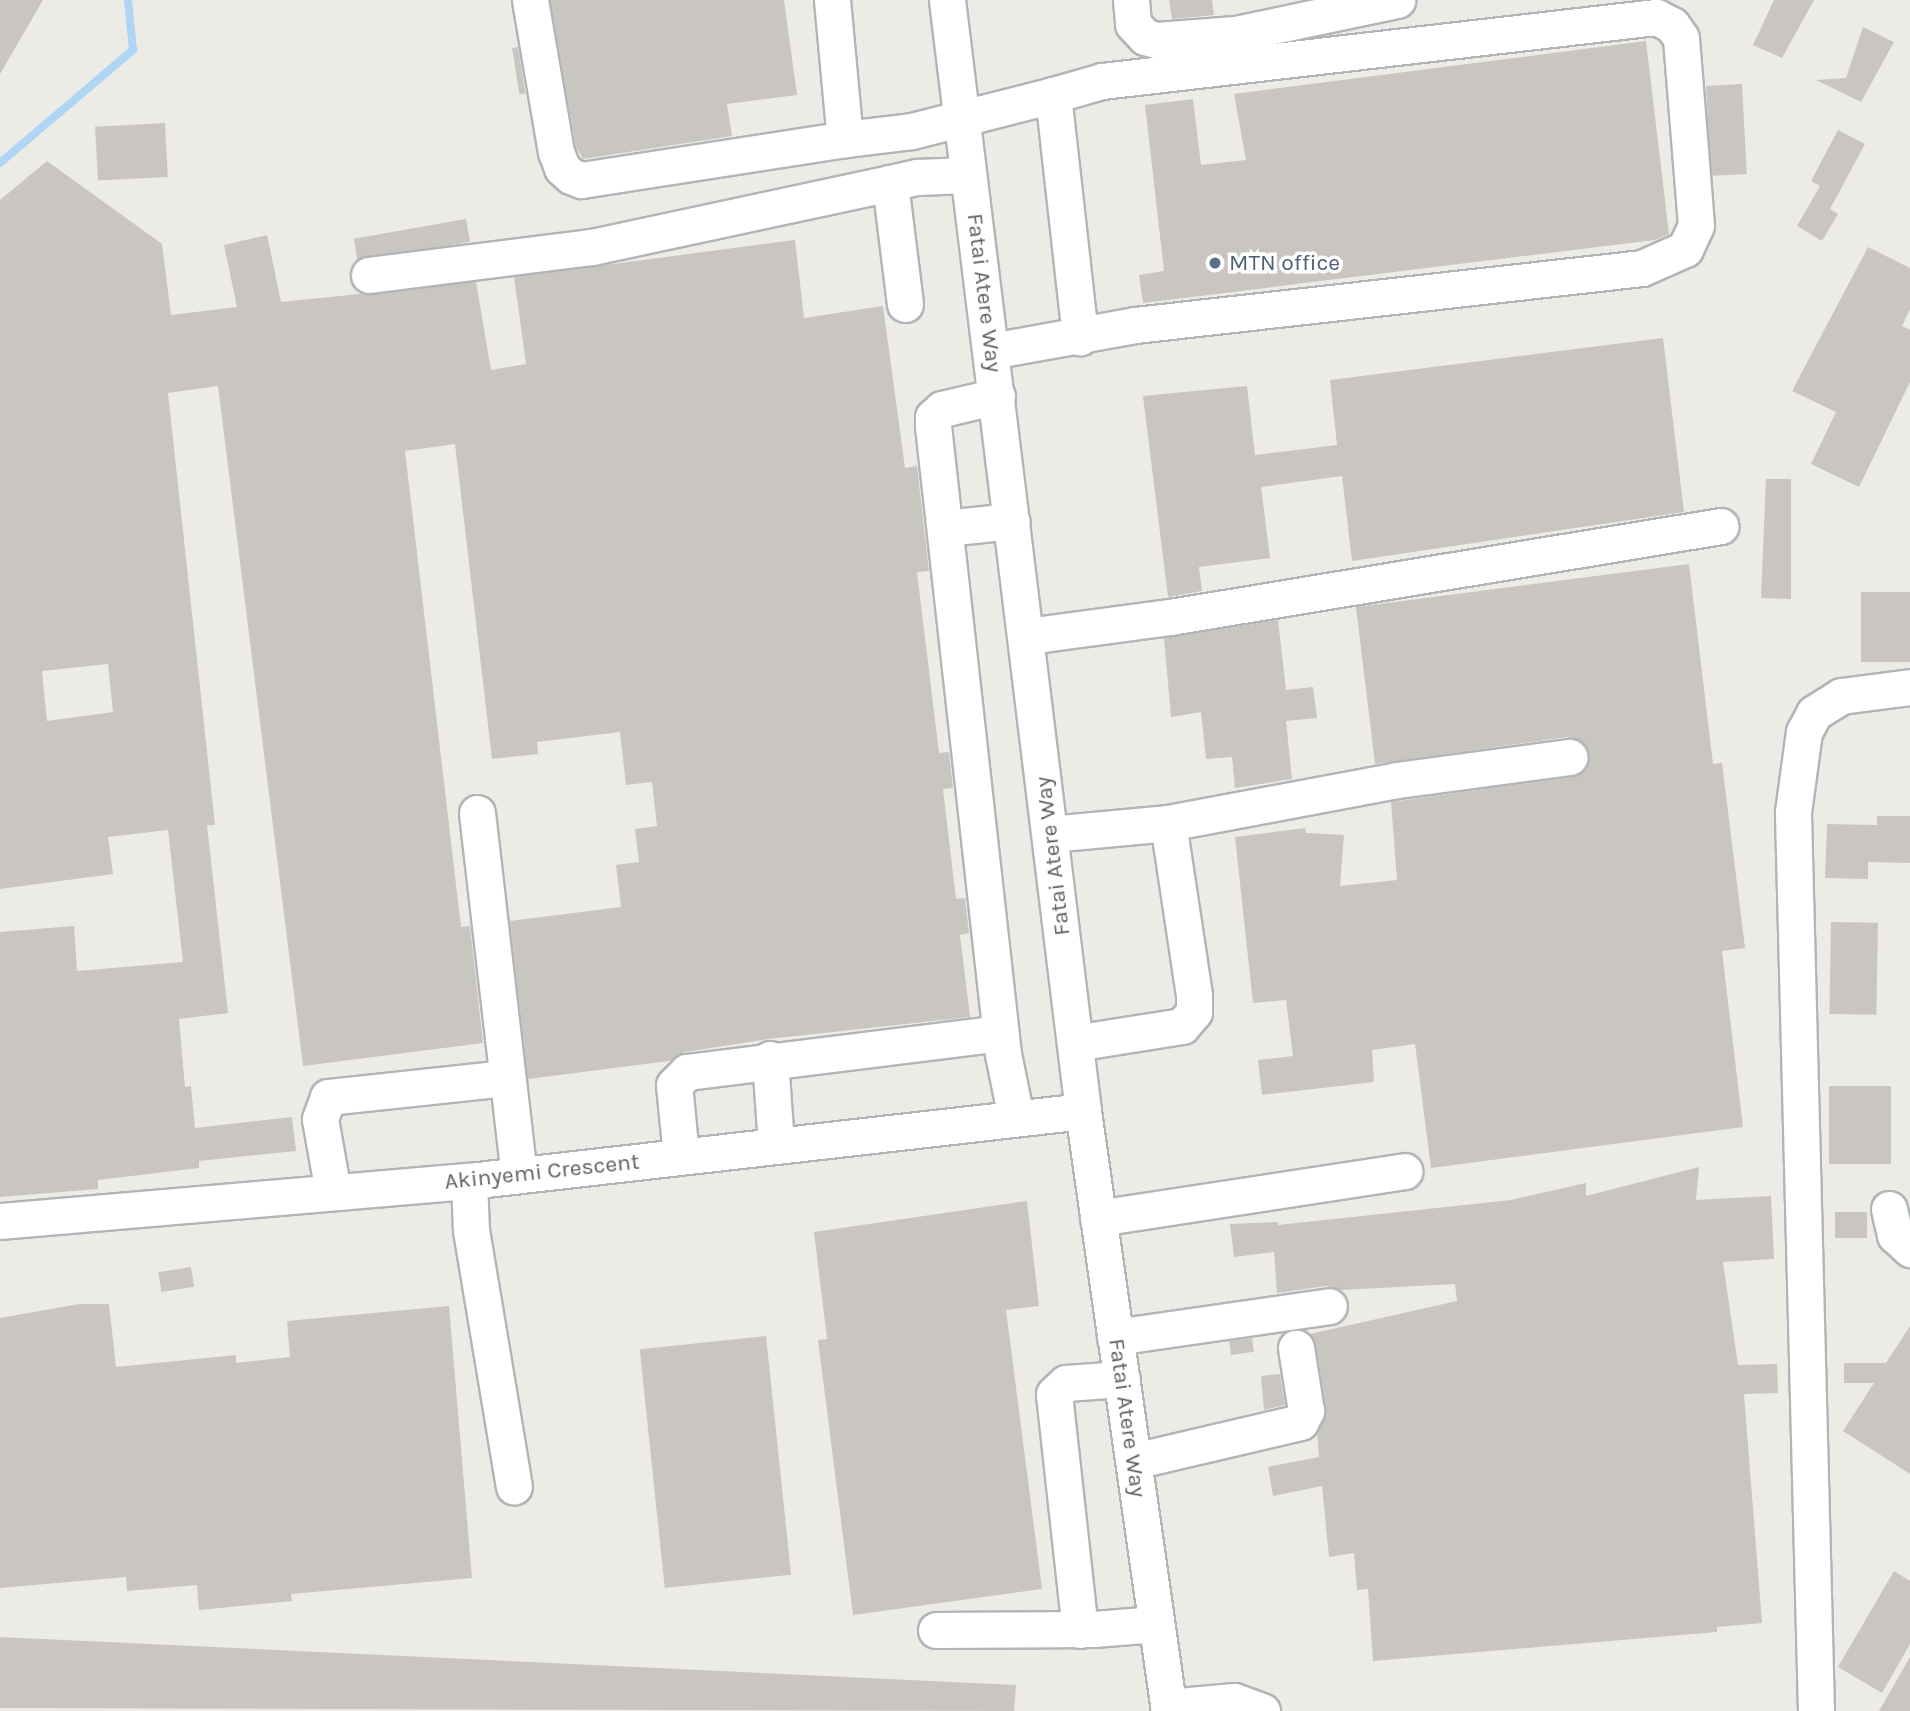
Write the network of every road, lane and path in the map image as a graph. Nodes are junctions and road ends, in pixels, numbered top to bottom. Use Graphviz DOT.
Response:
graph roads {
  1 [pos="530,0"];
  2 [pos="832,0"];
  3 [pos="947,0"];
  4 [pos="1130,0"];
  5 [pos="1397,0"];
  6 [pos="1053,95"];
  7 [pos="959,121"];
  8 [pos="845,139"];
  9 [pos="968,175"];
  10 [pos="890,183"];
  11 [pos="369,275"];
  12 [pos="905,304"];
  13 [pos="1080,337"];
  14 [pos="991,351"];
  15 [pos="997,396"];
  16 [pos="1012,521"];
  17 [pos="1721,526"];
  18 [pos="945,528"];
  19 [pos="1027,636"];
  20 [pos="1910,687"];
  21 [pos="1569,757"];
  22 [pos="477,813"];
  23 [pos="1168,823"];
  24 [pos="1051,834"];
  25 [pos="1001,1032"];
  26 [pos="1075,1043"];
  27 [pos="770,1059"];
  28 [pos="507,1078"];
  29 [pos="1083,1111"];
  30 [pos="1016,1118"];
  31 [pos="776,1145"];
  32 [pos="681,1156"];
  33 [pos="1404,1171"];
  34 [pos="519,1175"];
  35 [pos="469,1181"];
  36 [pos="333,1192"];
  37 [pos="1889,1209"];
  38 [pos="1098,1218"];
  39 [pos="0,1221"];
  40 [pos="1910,1249"];
  41 [pos="1329,1306"];
  42 [pos="1115,1337"];
  43 [pos="1296,1348"];
  44 [pos="1122,1379"];
  45 [pos="1134,1461"];
  46 [pos="514,1486"];
  47 [pos="1156,1624"];
  48 [pos="936,1630"];
  49 [pos="1080,1630"];
  50 [pos="1169,1709"];
  51 [pos="1262,1711"];
  52 [pos="1816,1711"];
  1 -- 8 [label="street"];
  2 -- 8 [label="street"];
  3 -- 7 [label="street, Fatai Atere Way"];
  4 -- 5 [label="street"];
  6 -- 7 [label="street"];
  6 -- 13 [label="street"];
  6 -- 13 [label="street"];
  7 -- 8 [label="street"];
  7 -- 9 [label="street, Fatai Atere Way"];
  9 -- 10 [label="street"];
  9 -- 14 [label="street, Fatai Atere Way"];
  10 -- 11 [label="street"];
  10 -- 12 [label="street"];
  13 -- 14 [label="street"];
  14 -- 15 [label="street, Fatai Atere Way"];
  15 -- 16 [label="street, Fatai Atere Way"];
  15 -- 18 [label="street"];
  16 -- 18 [label="street"];
  16 -- 19 [label="street, Fatai Atere Way"];
  17 -- 19 [label="street"];
  18 -- 25 [label="street"];
  19 -- 24 [label="street, Fatai Atere Way"];
  20 -- 52 [label="street"];
  21 -- 23 [label="street"];
  22 -- 28 [label="street"];
  23 -- 24 [label="street"];
  23 -- 26 [label="street"];
  24 -- 26 [label="street, Fatai Atere Way"];
  25 -- 27 [label="street"];
  25 -- 30 [label="street"];
  26 -- 29 [label="street, Fatai Atere Way"];
  27 -- 31 [label="street"];
  27 -- 32 [label="street"];
  28 -- 34 [label="street"];
  28 -- 36 [label="street"];
  29 -- 30 [label="street, Akinyemi Crescent"];
  29 -- 38 [label="street, Fatai Atere Way"];
  30 -- 31 [label="street, Akinyemi Crescent"];
  31 -- 32 [label="street, Akinyemi Crescent"];
  32 -- 34 [label="street, Akinyemi Crescent"];
  33 -- 38 [label="street"];
  34 -- 35 [label="street, Akinyemi Crescent"];
  35 -- 36 [label="street, Akinyemi Crescent"];
  35 -- 46 [label="street"];
  36 -- 39 [label="street, Akinyemi Crescent"];
  37 -- 40 [label="street"];
  38 -- 42 [label="street, Fatai Atere Way"];
  41 -- 42 [label="street"];
  42 -- 44 [label="street, Fatai Atere Way"];
  43 -- 45 [label="street"];
  44 -- 45 [label="street, Fatai Atere Way"];
  44 -- 49 [label="street"];
  45 -- 47 [label="street, Fatai Atere Way"];
  47 -- 49 [label="street"];
  47 -- 50 [label="street, Fatai Atere Way"];
  48 -- 49 [label="street"];
  50 -- 51 [label="street"];
}
